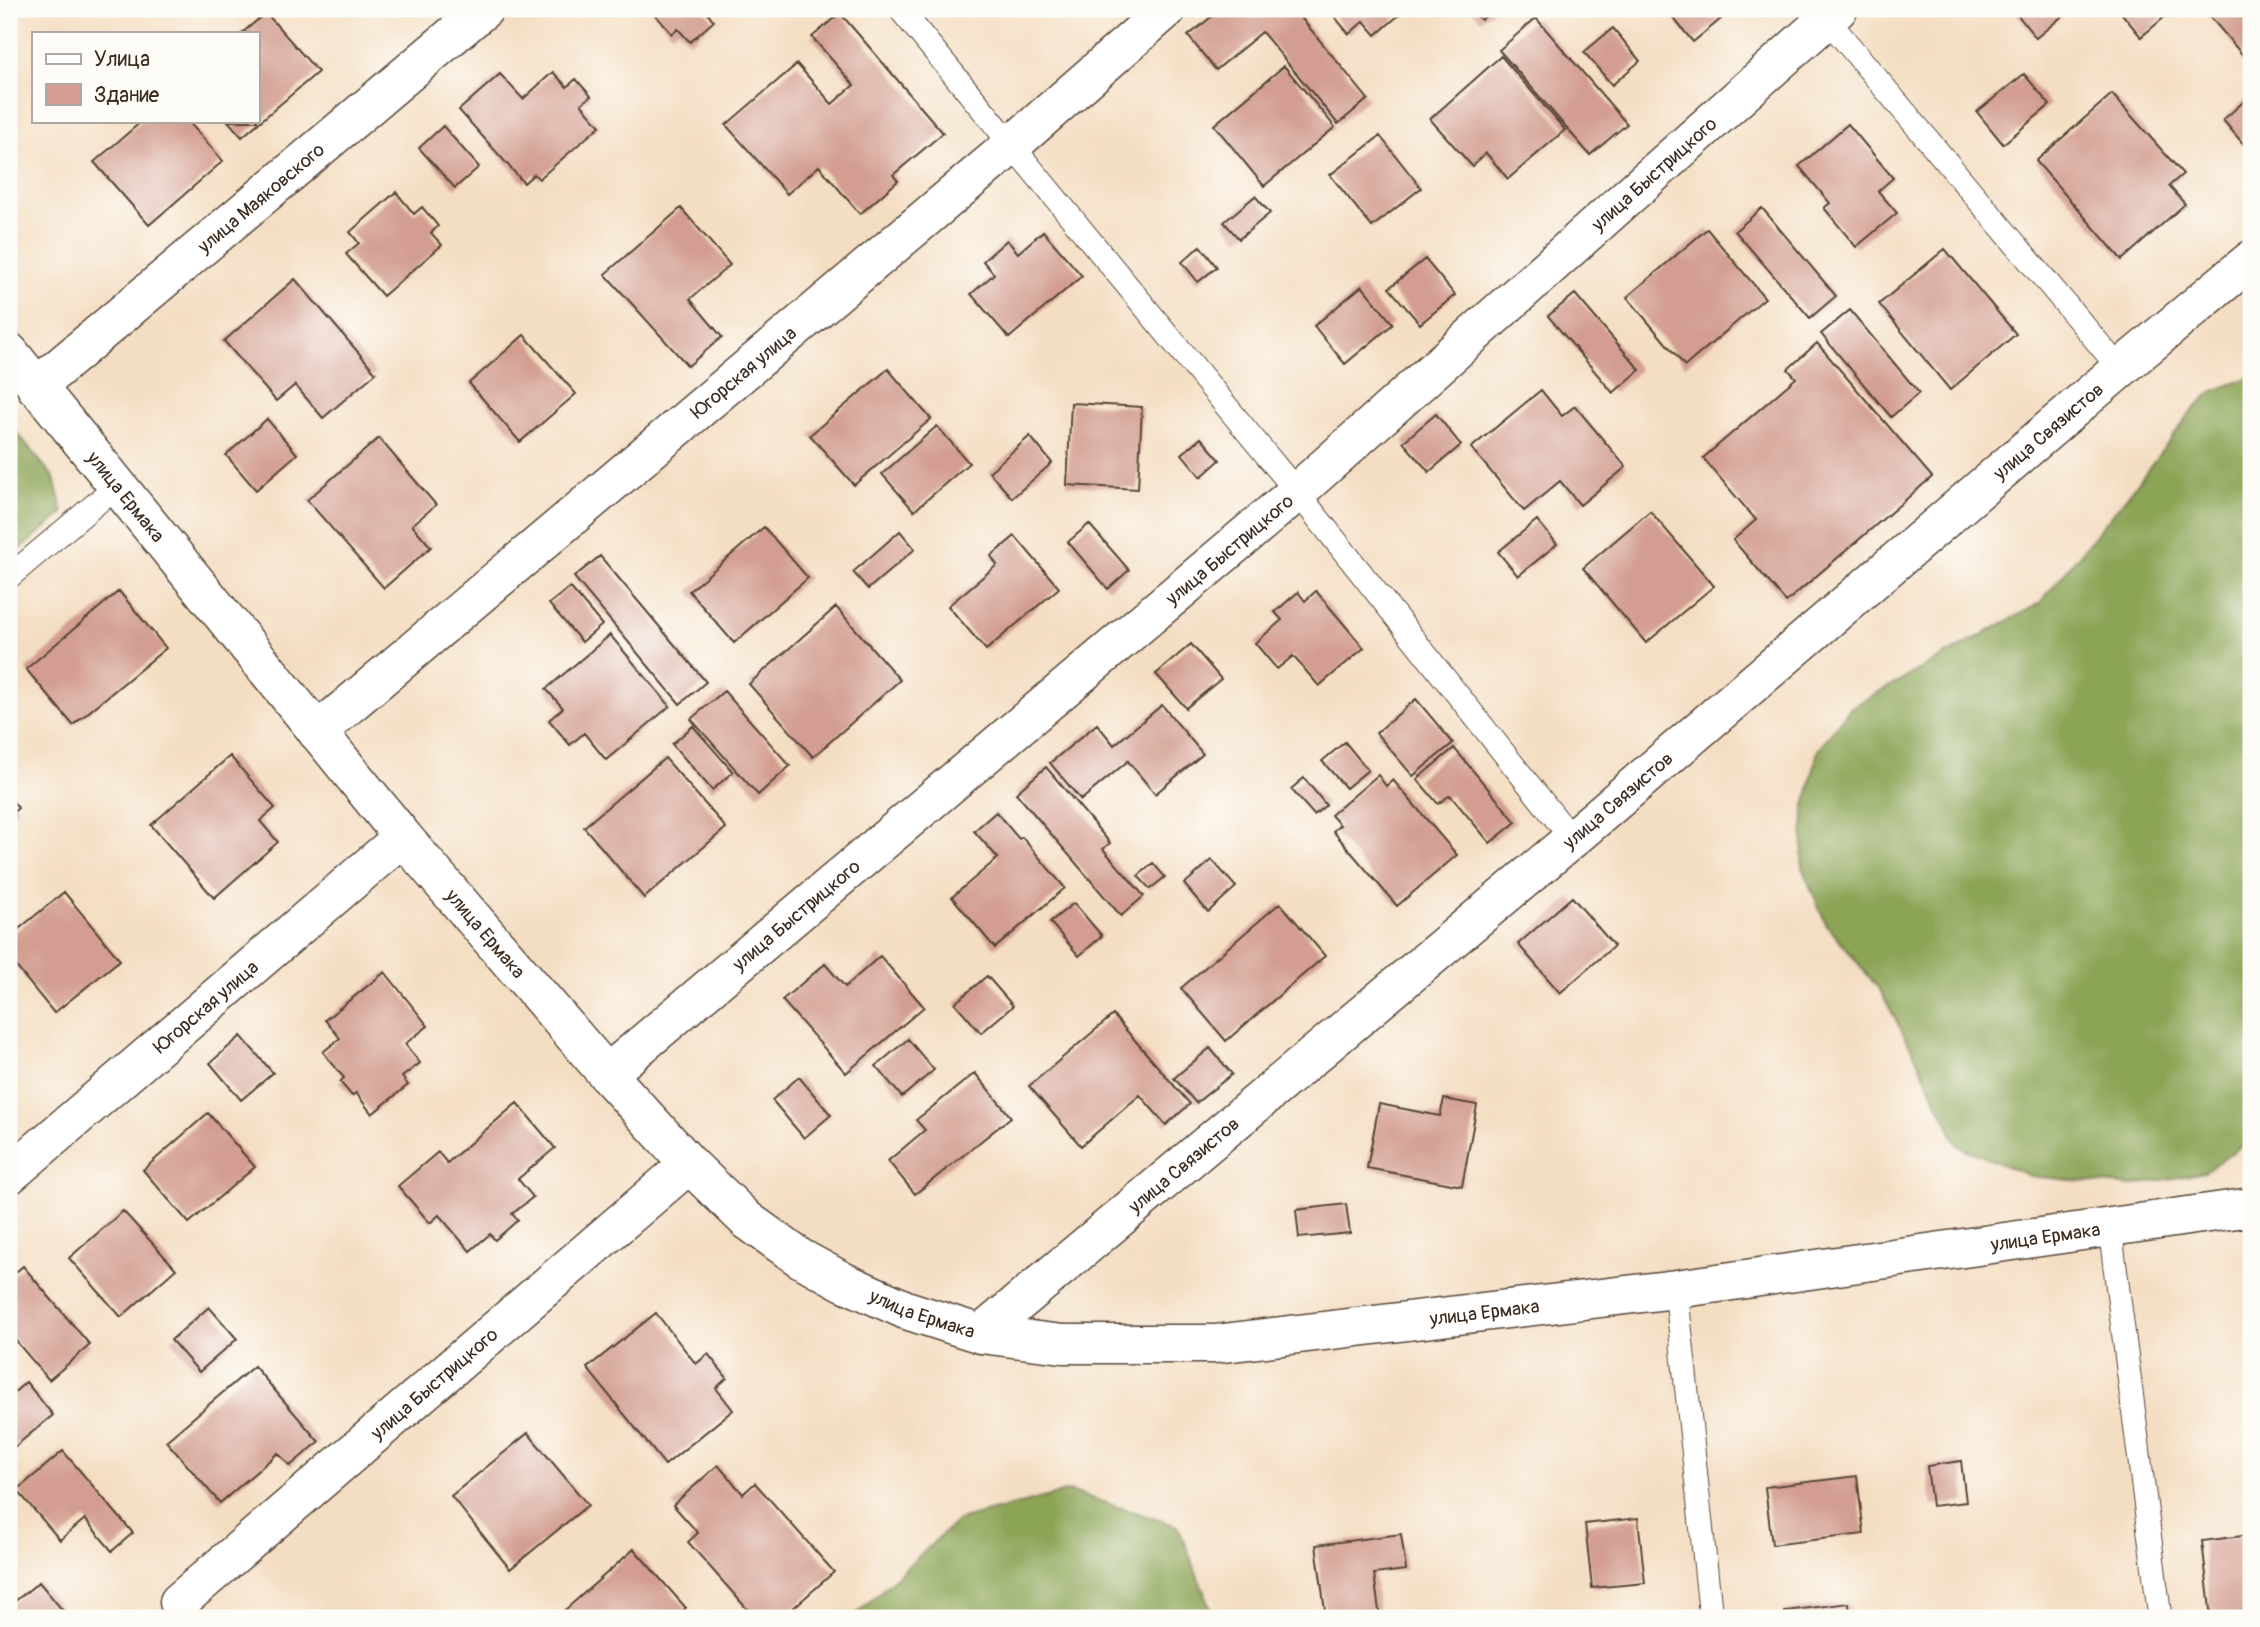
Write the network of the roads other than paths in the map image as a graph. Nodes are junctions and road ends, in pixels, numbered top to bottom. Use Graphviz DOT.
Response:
graph roads {
  1 [pos="484,9"];
  2 [pos="900,9"];
  3 [pos="1167,9"];
  4 [pos="1828,12"];
  5 [pos="1012,145"];
  6 [pos="2251,260"];
  7 [pos="9,352"];
  8 [pos="2120,369"];
  9 [pos="36,387"];
  10 [pos="117,486"];
  11 [pos="1297,492"];
  12 [pos="9,577"];
  13 [pos="317,732"];
  14 [pos="403,837"];
  15 [pos="1572,839"];
  16 [pos="607,1074"];
  17 [pos="689,1164"];
  18 [pos="9,1175"];
  19 [pos="2251,1207"];
  20 [pos="2110,1228"];
  21 [pos="1676,1289"];
  22 [pos="981,1334"];
  23 [pos="180,1602"];
  24 [pos="1711,1618"];
  25 [pos="2160,1618"];
  1 -- 9 [label="street, улица Маяковского"];
  2 -- 5 [label="lane"];
  3 -- 5 [label="street, Югорская улица"];
  4 -- 8 [label="lane"];
  4 -- 11 [label="street, улица Быстрицкого"];
  5 -- 11 [label="lane"];
  5 -- 13 [label="street, Югорская улица"];
  6 -- 8 [label="street, улица Связистов"];
  7 -- 9 [label="street, улица Ермака"];
  8 -- 15 [label="street, улица Связистов"];
  9 -- 10 [label="street, улица Ермака"];
  10 -- 12 [label="lane"];
  10 -- 13 [label="street, улица Ермака"];
  11 -- 15 [label="lane"];
  11 -- 16 [label="street, улица Быстрицкого"];
  13 -- 14 [label="street, улица Ермака"];
  14 -- 16 [label="street, улица Ермака"];
  14 -- 18 [label="street, Югорская улица"];
  15 -- 22 [label="street, улица Связистов"];
  16 -- 17 [label="street, улица Ермака"];
  17 -- 22 [label="street, улица Ермака"];
  17 -- 23 [label="street, улица Быстрицкого"];
  19 -- 20 [label="street, улица Ермака"];
  20 -- 21 [label="street, улица Ермака"];
  20 -- 25 [label="lane"];
  21 -- 22 [label="street, улица Ермака"];
  21 -- 24 [label="lane"];
}
